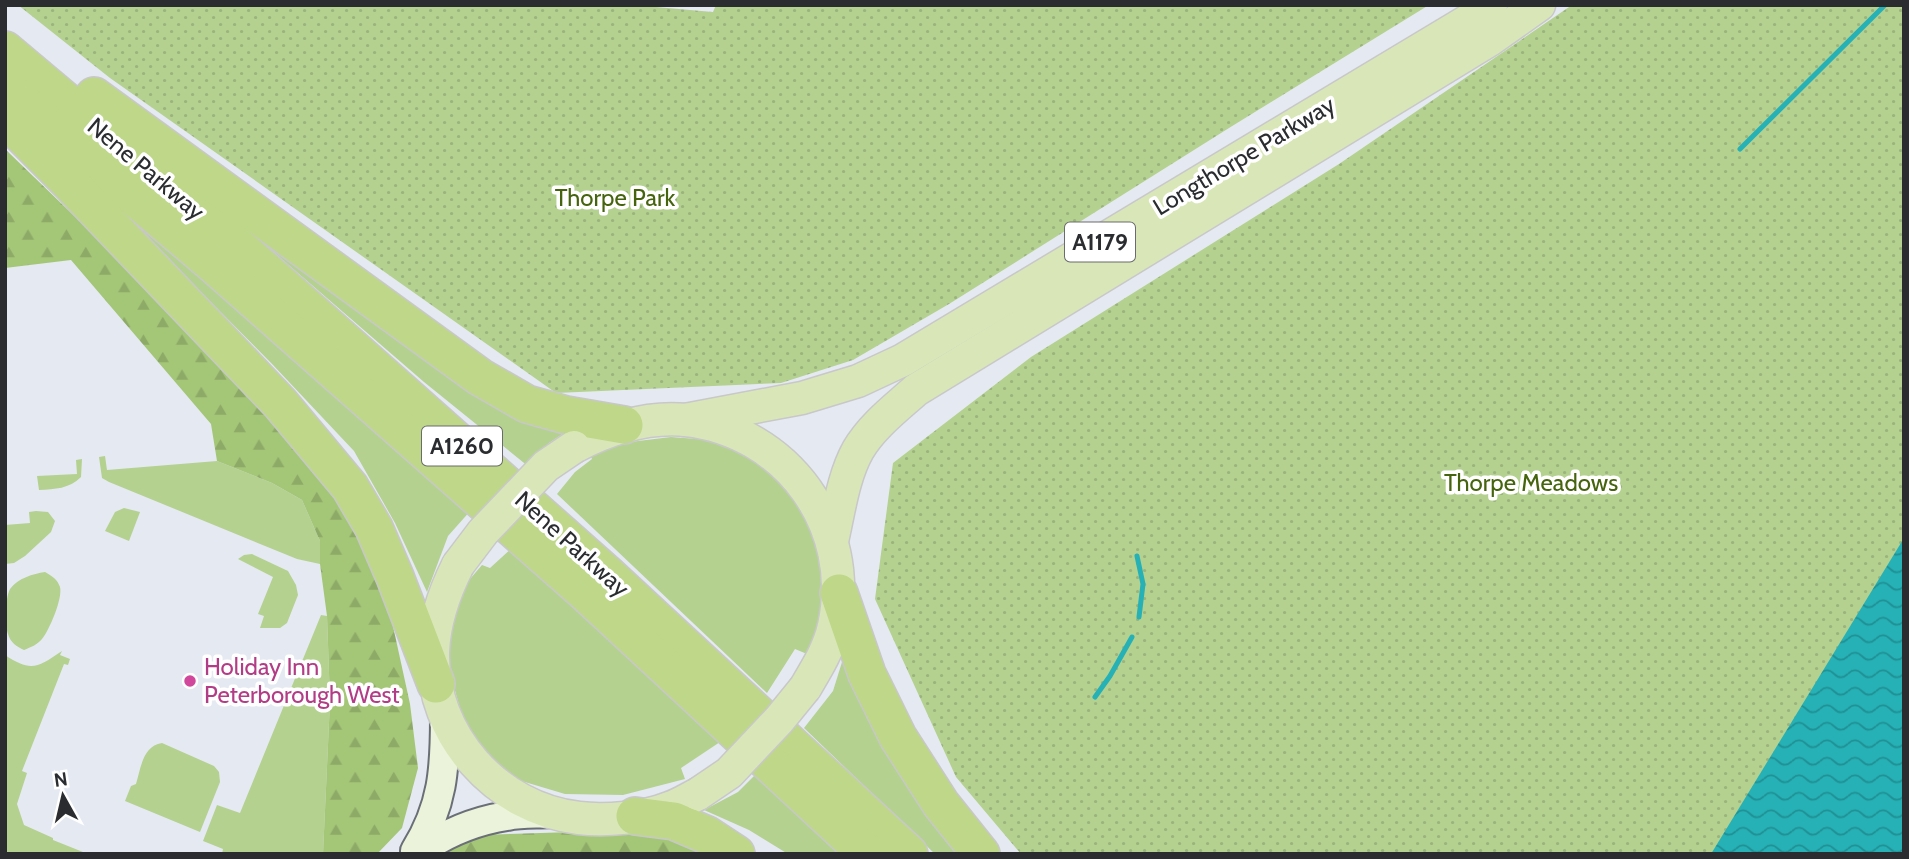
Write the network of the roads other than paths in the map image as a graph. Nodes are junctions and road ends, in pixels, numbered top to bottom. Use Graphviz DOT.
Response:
graph roads {
  1 [pos="1490,5"];
  2 [pos="1539,5"];
  3 [pos="5,32"];
  4 [pos="5,50"];
  5 [pos="5,88"];
  6 [pos="5,118"];
  7 [pos="685,420"];
  8 [pos="624,425"];
  9 [pos="832,541"];
  10 [pos="839,593"];
  11 [pos="440,701"];
  12 [pos="551,813"];
  13 [pos="635,816"];
  14 [pos="414,854"];
  15 [pos="736,854"];
  16 [pos="867,854"];
  17 [pos="909,854"];
  18 [pos="981,854"];
  1 -- 7 [label="main road, Longthorpe Parkway / A1179"];
  2 -- 9 [label="main road, Longthorpe Parkway / A1179"];
  3 -- 8 [label="highway"];
  4 -- 17 [label="highway, Nene Parkway / A1260"];
  5 -- 16 [label="highway, Nene Parkway / A1260"];
  6 -- 11 [label="highway"];
  7 -- 8 [label="main road"];
  7 -- 9 [label="main road"];
  8 -- 11 [label="main road, bridge"];
  9 -- 10 [label="main road"];
  10 -- 13 [label="main road, bridge"];
  10 -- 18 [label="highway"];
  11 -- 12 [label="main road"];
  11 -- 14 [label="street"];
  12 -- 13 [label="main road"];
  12 -- 14 [label="street"];
  13 -- 15 [label="highway"];
}
